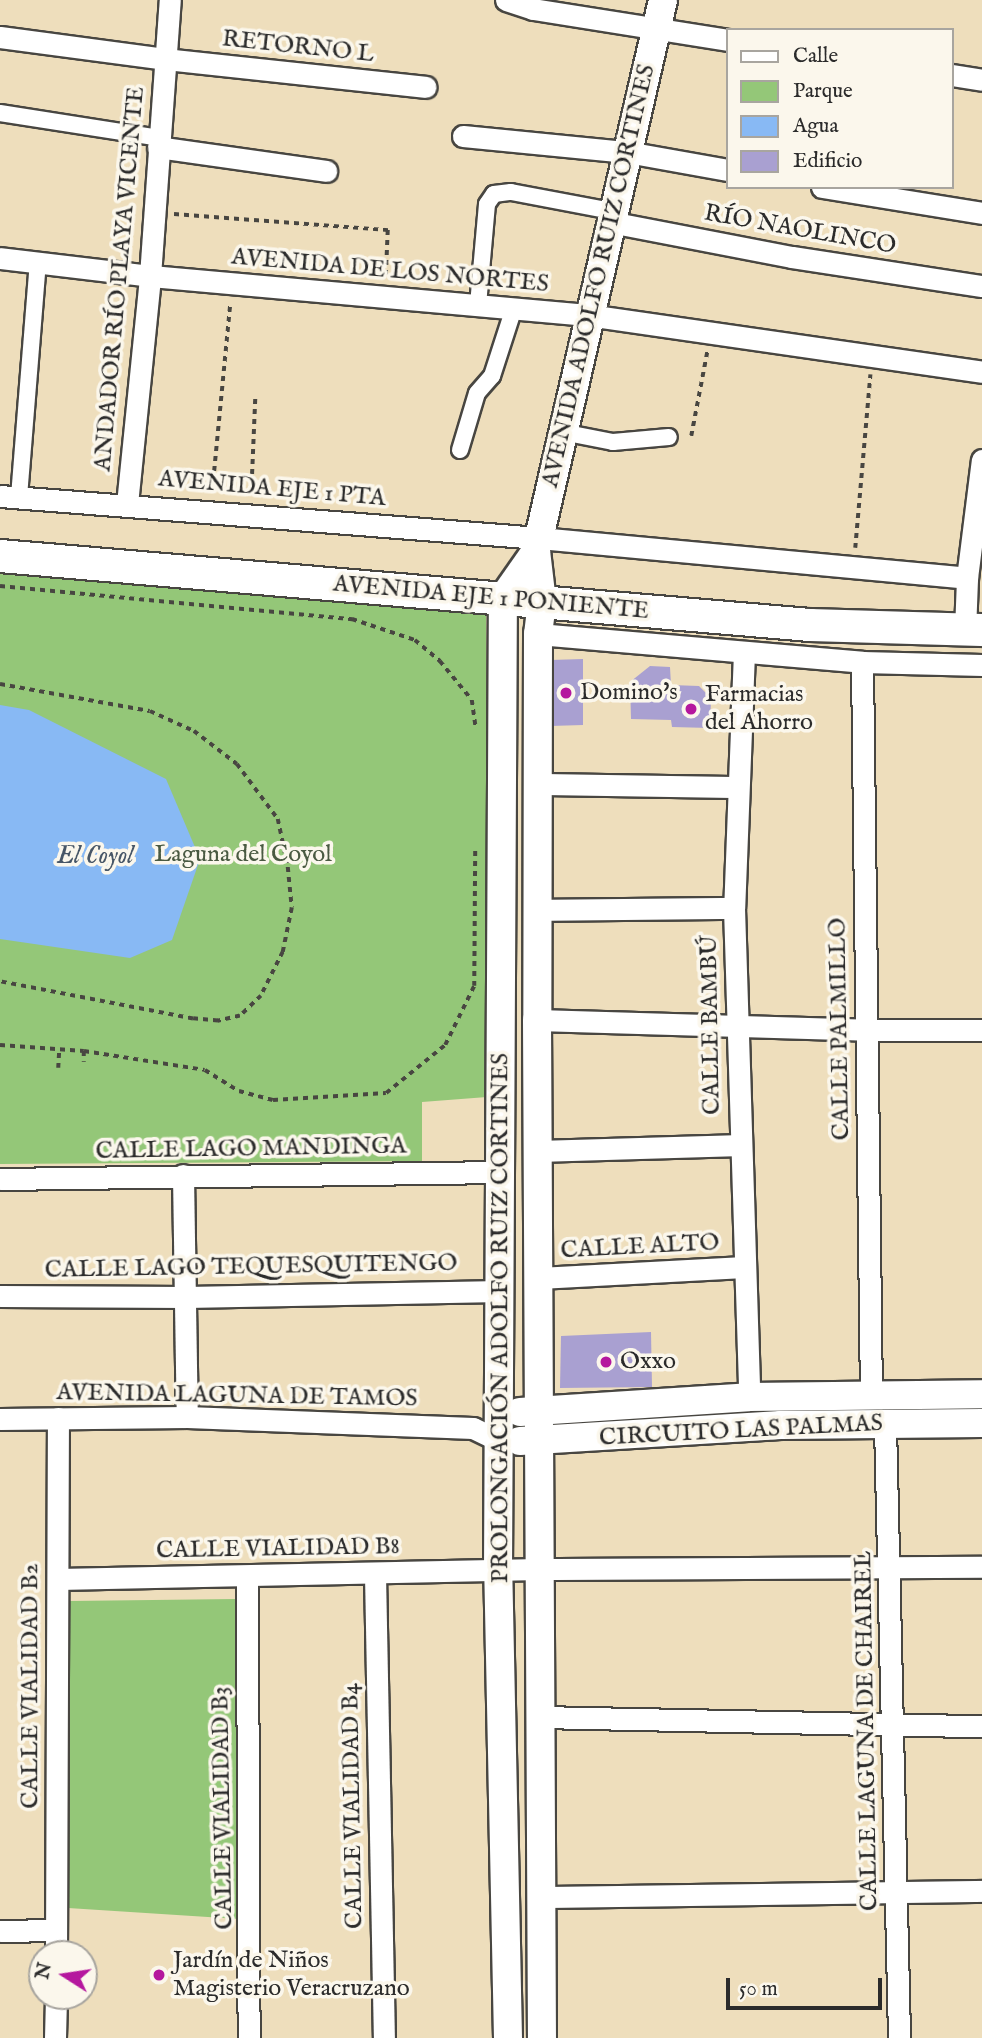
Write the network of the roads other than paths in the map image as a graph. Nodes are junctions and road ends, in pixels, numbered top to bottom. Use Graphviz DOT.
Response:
graph roads {
  1 [pos="170,0"];
  2 [pos="506,0"];
  3 [pos="663,0"];
  4 [pos="657,29"];
  5 [pos="0,37"];
  6 [pos="726,40"];
  7 [pos="165,59"];
  8 [pos="954,75"];
  9 [pos="982,80"];
  10 [pos="426,87"];
  11 [pos="0,113"];
  12 [pos="463,136"];
  13 [pos="159,143"];
  14 [pos="627,152"];
  15 [pos="726,170"];
  16 [pos="326,171"];
  17 [pos="834,189"];
  18 [pos="982,213"];
  19 [pos="611,217"];
  20 [pos="0,258"];
  21 [pos="38,263"];
  22 [pos="150,276"];
  23 [pos="982,286"];
  24 [pos="478,305"];
  25 [pos="514,308"];
  26 [pos="588,315"];
  27 [pos="982,372"];
  28 [pos="562,432"];
  29 [pos="670,438"];
  30 [pos="460,450"];
  31 [pos="982,460"];
  32 [pos="9,496"];
  33 [pos="127,504"];
  34 [pos="537,545"];
  35 [pos="0,556"];
  36 [pos="967,578"];
  37 [pos="503,598"];
  38 [pos="542,602"];
  39 [pos="973,631"];
  40 [pos="538,634"];
  41 [pos="744,652"];
  42 [pos="862,662"];
  43 [pos="982,665"];
  44 [pos="738,787"];
  45 [pos="538,792"];
  46 [pos="502,804"];
  47 [pos="734,908"];
  48 [pos="537,910"];
  49 [pos="537,991"];
  50 [pos="502,992"];
  51 [pos="537,1020"];
  52 [pos="739,1027"];
  53 [pos="867,1030"];
  54 [pos="982,1030"];
  55 [pos="740,1145"];
  56 [pos="539,1151"];
  57 [pos="503,1172"];
  58 [pos="183,1175"];
  59 [pos="0,1179"];
  60 [pos="743,1267"];
  61 [pos="540,1278"];
  62 [pos="502,1291"];
  63 [pos="0,1296"];
  64 [pos="186,1297"];
  65 [pos="871,1394"];
  66 [pos="982,1394"];
  67 [pos="749,1397"];
  68 [pos="539,1409"];
  69 [pos="187,1417"];
  70 [pos="58,1418"];
  71 [pos="0,1419"];
  72 [pos="982,1423"];
  73 [pos="885,1424"];
  74 [pos="501,1427"];
  75 [pos="539,1440"];
  76 [pos="982,1567"];
  77 [pos="890,1568"];
  78 [pos="540,1569"];
  79 [pos="498,1570"];
  80 [pos="375,1574"];
  81 [pos="247,1577"];
  82 [pos="58,1579"];
  83 [pos="539,1717"];
  84 [pos="982,1726"];
  85 [pos="893,1727"];
  86 [pos="896,1891"];
  87 [pos="982,1891"];
  88 [pos="540,1896"];
  89 [pos="56,1930"];
  90 [pos="0,1931"];
  91 [pos="56,1940"];
  92 [pos="55,2010"];
  93 [pos="55,2038"];
  94 [pos="249,2038"];
  95 [pos="384,2038"];
  96 [pos="508,2038"];
  97 [pos="542,2038"];
  98 [pos="899,2038"];
  1 -- 7 [label="street, ANDADOR RÍO PLAYA VICENTE"];
  2 -- 4 [label="street"];
  3 -- 4 [label="street, AVENIDA ADOLFO RUIZ CORTINES"];
  4 -- 6 [label="street"];
  4 -- 14 [label="street, AVENIDA ADOLFO RUIZ CORTINES"];
  5 -- 7 [label="street, RETORNO L"];
  7 -- 10 [label="street, RETORNO L"];
  7 -- 13 [label="street, ANDADOR RÍO PLAYA VICENTE"];
  8 -- 9 [label="street"];
  11 -- 13 [label="street"];
  12 -- 14 [label="street"];
  13 -- 16 [label="street"];
  13 -- 22 [label="street, ANDADOR RÍO PLAYA VICENTE"];
  14 -- 15 [label="street"];
  14 -- 19 [label="street, AVENIDA ADOLFO RUIZ CORTINES"];
  17 -- 18 [label="street"];
  19 -- 23 [label="street, RÍO NAOLINCO"];
  19 -- 24 [label="street"];
  19 -- 26 [label="street, AVENIDA ADOLFO RUIZ CORTINES"];
  20 -- 21 [label="street, AVENIDA DE LOS NORTES"];
  21 -- 22 [label="street, AVENIDA DE LOS NORTES"];
  21 -- 32 [label="street"];
  22 -- 24 [label="street, AVENIDA DE LOS NORTES"];
  22 -- 33 [label="street, ANDADOR RÍO PLAYA VICENTE"];
  24 -- 25 [label="street, AVENIDA DE LOS NORTES"];
  25 -- 26 [label="street, AVENIDA DE LOS NORTES"];
  25 -- 30 [label="street"];
  26 -- 27 [label="street, AVENIDA DE LOS NORTES"];
  26 -- 28 [label="street, AVENIDA ADOLFO RUIZ CORTINES"];
  28 -- 29 [label="street"];
  28 -- 34 [label="street, AVENIDA ADOLFO RUIZ CORTINES"];
  31 -- 36 [label="street"];
  32 -- 33 [label="street, AVENIDA EJE 1 PTA"];
  33 -- 34 [label="street, AVENIDA EJE 1 PTA"];
  34 -- 36 [label="street, AVENIDA EJE 1 PTA"];
  34 -- 37 [label="street, AVENIDA ADOLFO RUIZ CORTINES"];
  34 -- 38 [label="street, AVENIDA ADOLFO RUIZ CORTINES"];
  35 -- 37 [label="main road, AVENIDA EJE 1 PONIENTE"];
  36 -- 39 [label="street"];
  37 -- 38 [label="main road, AVENIDA EJE 1 PONIENTE"];
  37 -- 46 [label="street, PROLONGACIÓN ADOLFO RUIZ CORTINES"];
  38 -- 39 [label="main road, AVENIDA EJE 1 PONIENTE"];
  38 -- 40 [label="street, PROLONGACIÓN ADOLFO RUIZ CORTINES"];
  40 -- 41 [label="street, AVENIDA EJE 1 PONIENTE"];
  40 -- 45 [label="street, PROLONGACIÓN ADOLFO RUIZ CORTINES"];
  41 -- 42 [label="street, AVENIDA EJE 1 PONIENTE"];
  41 -- 44 [label="street, CALLE BAMBÚ"];
  42 -- 43 [label="street, AVENIDA EJE 1 PONIENTE"];
  42 -- 53 [label="street, CALLE PALMILLO"];
  44 -- 45 [label="street"];
  44 -- 47 [label="street, CALLE BAMBÚ"];
  45 -- 46 [label="street"];
  45 -- 48 [label="street, PROLONGACIÓN ADOLFO RUIZ CORTINES"];
  46 -- 50 [label="street, PROLONGACIÓN ADOLFO RUIZ CORTINES"];
  47 -- 48 [label="street"];
  47 -- 52 [label="street, CALLE BAMBÚ"];
  48 -- 49 [label="street, PROLONGACIÓN ADOLFO RUIZ CORTINES"];
  49 -- 50 [label="street"];
  49 -- 51 [label="street, PROLONGACIÓN ADOLFO RUIZ CORTINES"];
  50 -- 57 [label="street, PROLONGACIÓN ADOLFO RUIZ CORTINES"];
  51 -- 52 [label="street"];
  51 -- 56 [label="street, PROLONGACIÓN ADOLFO RUIZ CORTINES"];
  52 -- 53 [label="street"];
  52 -- 55 [label="street, CALLE BAMBÚ"];
  53 -- 54 [label="street"];
  53 -- 65 [label="street, CALLE PALMILLO"];
  55 -- 56 [label="street"];
  55 -- 60 [label="street, CALLE BAMBÚ"];
  56 -- 61 [label="street, PROLONGACIÓN ADOLFO RUIZ CORTINES"];
  57 -- 58 [label="street, CALLE LAGO MANDINGA"];
  57 -- 62 [label="street, PROLONGACIÓN ADOLFO RUIZ CORTINES"];
  58 -- 59 [label="street, CALLE LAGO MANDINGA"];
  58 -- 64 [label="street"];
  60 -- 61 [label="street, CALLE ALTO"];
  60 -- 67 [label="street, CALLE BAMBÚ"];
  61 -- 68 [label="street, PROLONGACIÓN ADOLFO RUIZ CORTINES"];
  62 -- 64 [label="street, CALLE LAGO TEQUESQUITENGO"];
  62 -- 74 [label="street, PROLONGACIÓN ADOLFO RUIZ CORTINES"];
  63 -- 64 [label="street, CALLE LAGO TEQUESQUITENGO"];
  64 -- 69 [label="street"];
  65 -- 66 [label="street, CIRCUITO LAS PALMAS"];
  65 -- 67 [label="street, CIRCUITO LAS PALMAS"];
  67 -- 68 [label="street, CIRCUITO LAS PALMAS"];
  68 -- 74 [label="street, CIRCUITO LAS PALMAS"];
  68 -- 75 [label="street, PROLONGACIÓN ADOLFO RUIZ CORTINES"];
  69 -- 70 [label="street, AVENIDA LAGUNA DE TAMOS"];
  69 -- 74 [label="street, AVENIDA LAGUNA DE TAMOS"];
  70 -- 71 [label="street, AVENIDA LAGUNA DE TAMOS"];
  70 -- 82 [label="street, CALLE VIALIDAD B2"];
  72 -- 73 [label="street, CIRCUITO LAS PALMAS"];
  73 -- 75 [label="street, CIRCUITO LAS PALMAS"];
  73 -- 77 [label="street, CALLE LAGUNA DE CHAIREL"];
  74 -- 75 [label="street, CIRCUITO LAS PALMAS"];
  74 -- 79 [label="street, PROLONGACIÓN ADOLFO RUIZ CORTINES"];
  75 -- 78 [label="street, PROLONGACIÓN ADOLFO RUIZ CORTINES"];
  76 -- 77 [label="street, CALLE VIALIDAD B8"];
  77 -- 78 [label="street, CALLE VIALIDAD B8"];
  77 -- 85 [label="street, CALLE LAGUNA DE CHAIREL"];
  78 -- 79 [label="street, CALLE VIALIDAD B8"];
  78 -- 83 [label="street, PROLONGACIÓN ADOLFO RUIZ CORTINES"];
  79 -- 80 [label="street, CALLE VIALIDAD B8"];
  79 -- 96 [label="street, PROLONGACIÓN ADOLFO RUIZ CORTINES"];
  80 -- 81 [label="street, CALLE VIALIDAD B8"];
  80 -- 95 [label="street, CALLE VIALIDAD B4"];
  81 -- 82 [label="street, CALLE VIALIDAD B8"];
  81 -- 94 [label="street, CALLE VIALIDAD B3"];
  82 -- 89 [label="street, CALLE VIALIDAD B2"];
  83 -- 85 [label="street"];
  83 -- 88 [label="street, PROLONGACIÓN ADOLFO RUIZ CORTINES"];
  84 -- 85 [label="street"];
  85 -- 86 [label="street, CALLE LAGUNA DE CHAIREL"];
  86 -- 87 [label="street"];
  86 -- 88 [label="street"];
  86 -- 98 [label="street, CALLE LAGUNA DE CHAIREL"];
  88 -- 97 [label="street, PROLONGACIÓN ADOLFO RUIZ CORTINES"];
  89 -- 90 [label="street"];
  89 -- 91 [label="street, CALLE VIALIDAD B2"];
  92 -- 93 [label="street"];
}
